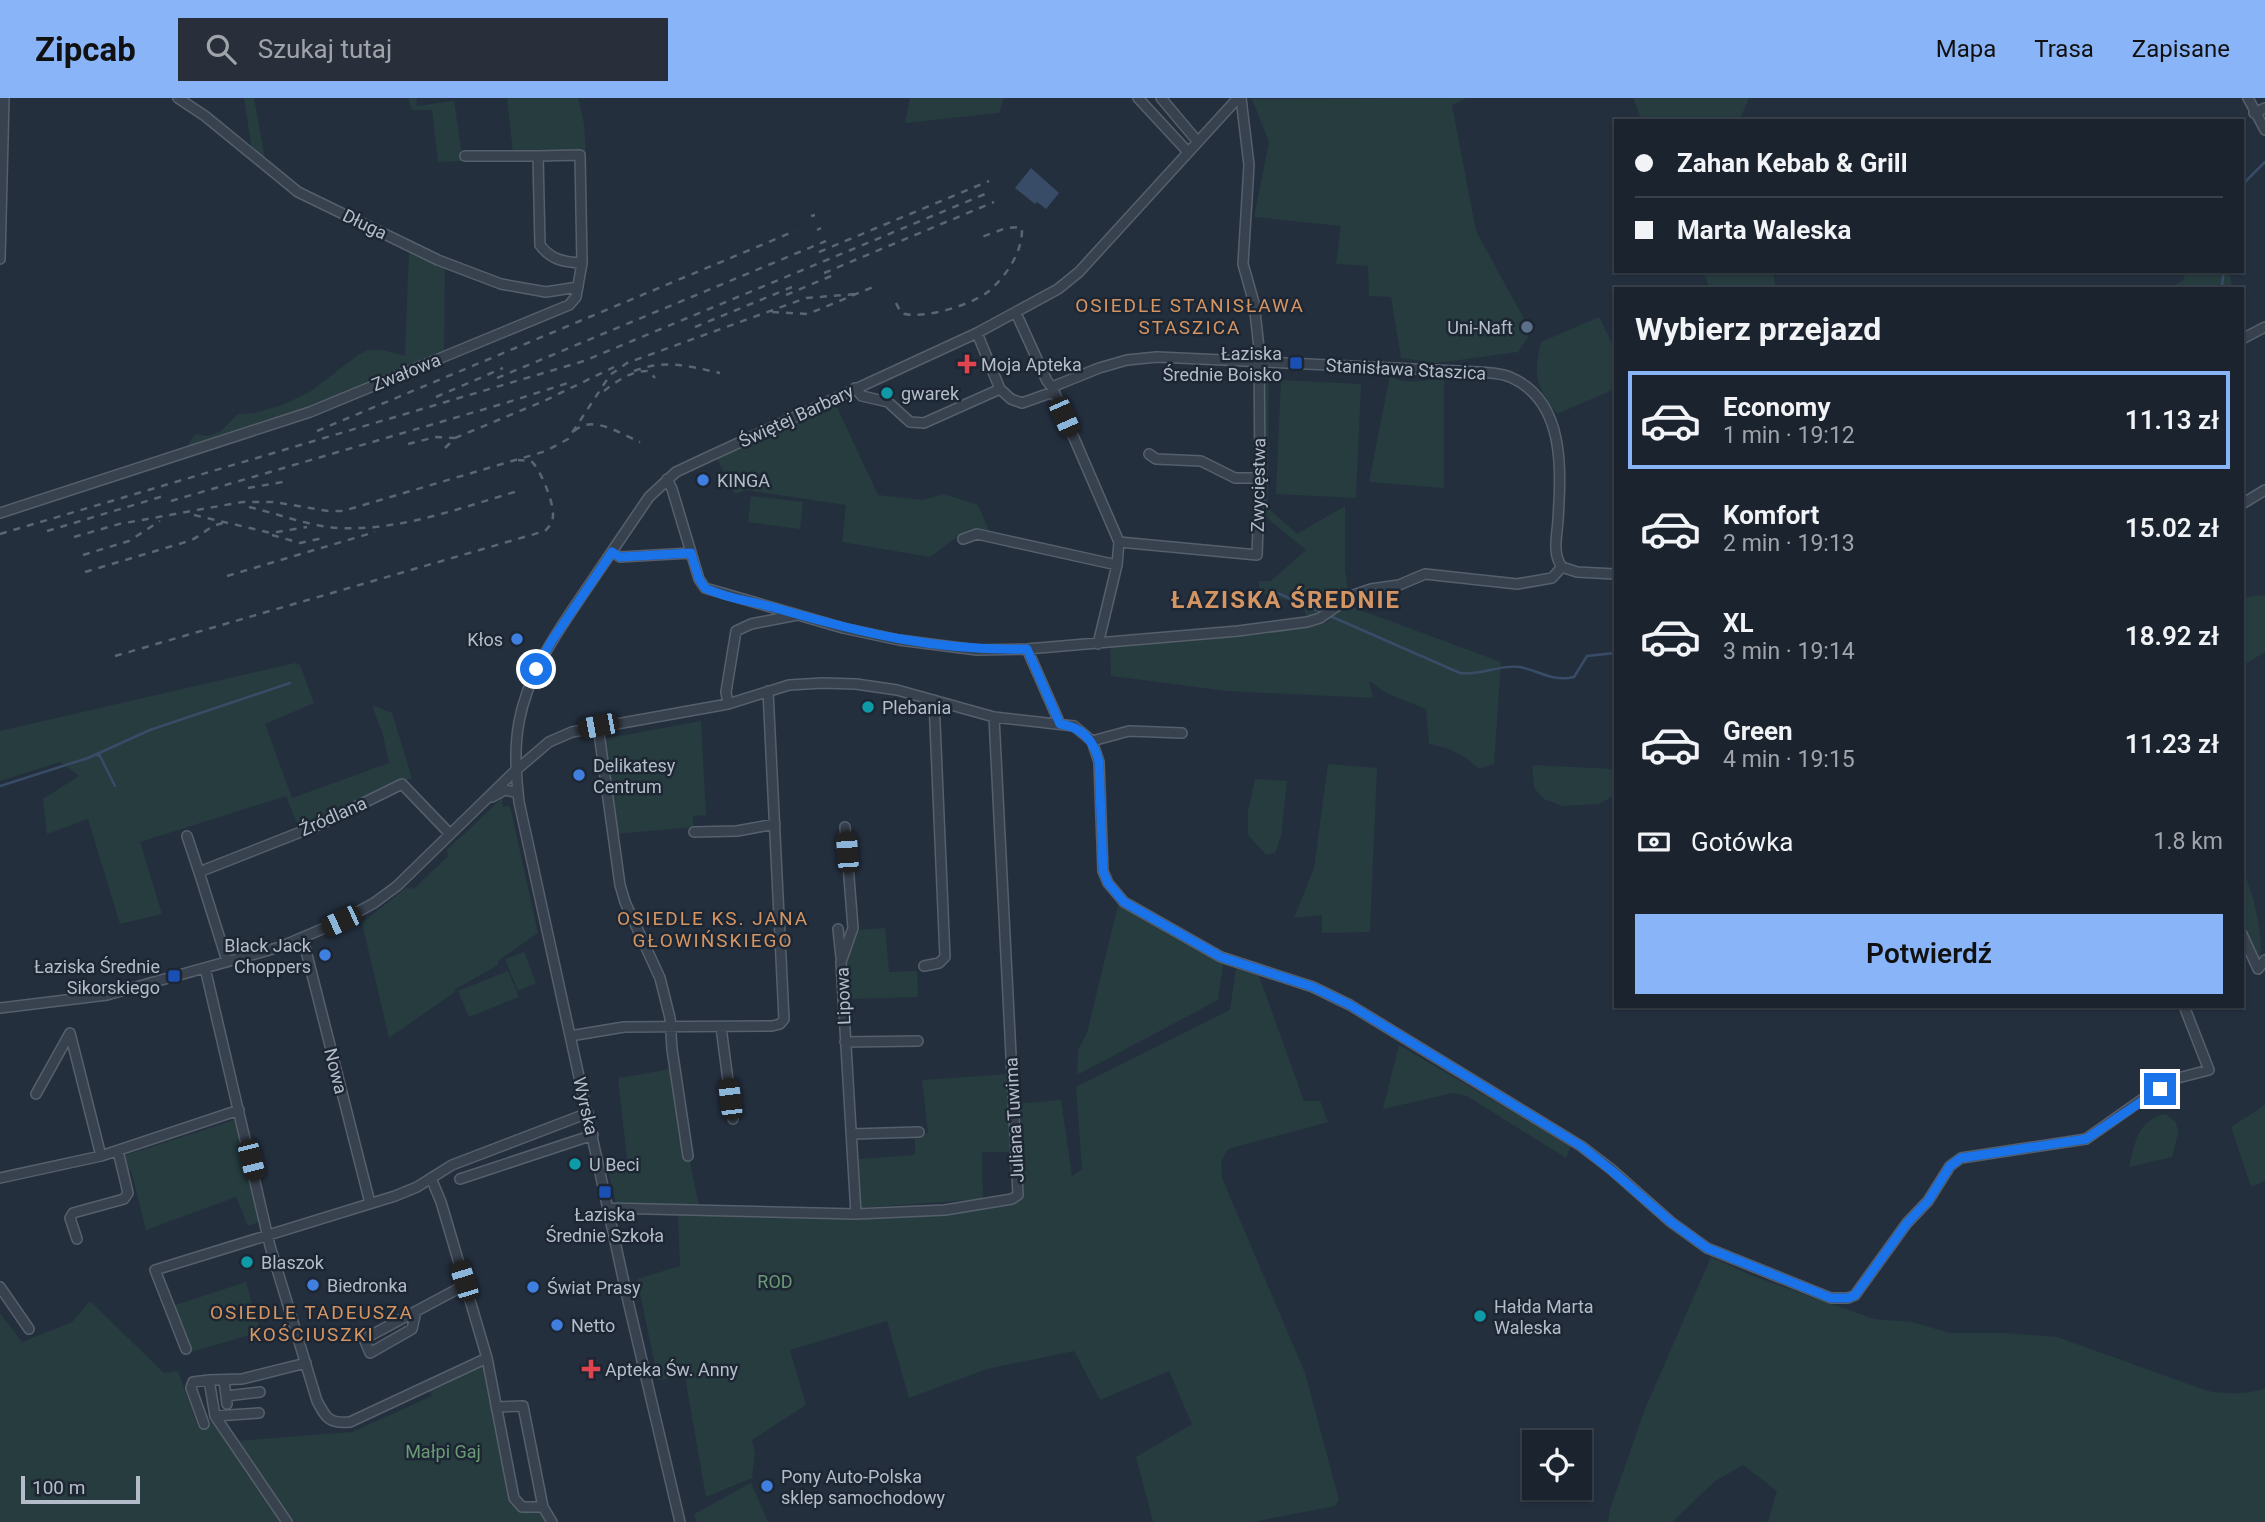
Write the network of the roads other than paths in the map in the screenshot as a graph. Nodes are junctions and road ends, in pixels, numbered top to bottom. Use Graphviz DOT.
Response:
graph roads {
  1 [pos="4,98"];
  2 [pos="178,98"];
  3 [pos="1138,98"];
  4 [pos="1161,98"];
  5 [pos="1240,98"];
  6 [pos="2248,98"];
  7 [pos="2265,107"];
  8 [pos="2254,113"];
  9 [pos="1217,121"];
  10 [pos="1245,125"];
  11 [pos="2265,130"];
  12 [pos="1198,142"];
  13 [pos="1188,152"];
  14 [pos="465,156"];
  15 [pos="538,156"];
  16 [pos="0,259"];
  17 [pos="582,263"];
  18 [pos="579,287"];
  19 [pos="1016,313"];
  20 [pos="2265,327"];
  21 [pos="977,333"];
  22 [pos="2244,338"];
  23 [pos="1259,361"];
  24 [pos="855,388"];
  25 [pos="1000,389"];
  26 [pos="1053,389"];
  27 [pos="1149,454"];
  28 [pos="1260,478"];
  29 [pos="667,479"];
  30 [pos="2265,489"];
  31 [pos="2244,503"];
  32 [pos="0,513"];
  33 [pos="963,539"];
  34 [pos="1119,542"];
  35 [pos="691,553"];
  36 [pos="616,555"];
  37 [pos="1117,565"];
  38 [pos="1562,567"];
  39 [pos="1614,574"];
  40 [pos="799,615"];
  41 [pos="1098,644"];
  42 [pos="1027,649"];
  43 [pos="768,691"];
  44 [pos="934,700"];
  45 [pos="728,704"];
  46 [pos="994,717"];
  47 [pos="1060,724"];
  48 [pos="598,726"];
  49 [pos="1182,733"];
  50 [pos="1093,741"];
  51 [pos="516,745"];
  52 [pos="537,751"];
  53 [pos="515,771"];
  54 [pos="518,793"];
  55 [pos="467,818"];
  56 [pos="775,824"];
  57 [pos="845,827"];
  58 [pos="694,832"];
  59 [pos="450,834"];
  60 [pos="187,836"];
  61 [pos="199,872"];
  62 [pos="838,929"];
  63 [pos="2244,938"];
  64 [pos="303,939"];
  65 [pos="2265,960"];
  66 [pos="227,961"];
  67 [pos="841,962"];
  68 [pos="924,966"];
  69 [pos="205,968"];
  70 [pos="0,1008"];
  71 [pos="2185,1008"];
  72 [pos="721,1027"];
  73 [pos="670,1028"];
  74 [pos="570,1035"];
  75 [pos="918,1041"];
  76 [pos="845,1042"];
  77 [pos="36,1094"];
  78 [pos="239,1110"];
  79 [pos="588,1113"];
  80 [pos="733,1119"];
  81 [pos="919,1132"];
  82 [pos="852,1134"];
  83 [pos="593,1135"];
  84 [pos="118,1151"];
  85 [pos="101,1156"];
  86 [pos="688,1156"];
  87 [pos="0,1178"];
  88 [pos="431,1178"];
  89 [pos="460,1179"];
  90 [pos="370,1203"];
  91 [pos="608,1208"];
  92 [pos="856,1214"];
  93 [pos="269,1234"];
  94 [pos="77,1239"];
  95 [pos="465,1285"];
  96 [pos="0,1287"];
  97 [pos="416,1311"];
  98 [pos="29,1329"];
  99 [pos="186,1349"];
  100 [pos="487,1358"];
  101 [pos="306,1363"];
  102 [pos="209,1380"];
  103 [pos="224,1380"];
  104 [pos="260,1392"];
  105 [pos="496,1407"];
  106 [pos="260,1413"];
  107 [pos="215,1416"];
  108 [pos="204,1424"];
  109 [pos="543,1507"];
  110 [pos="676,1521"];
  111 [pos="287,1522"];
  112 [pos="552,1522"];
  1 -- 16 [label="street"];
  2 -- 18 [label="street, Długa"];
  3 -- 13 [label="street"];
  4 -- 12 [label="street"];
  5 -- 9 [label="street, Świętej Barbary"];
  5 -- 10 [label="street"];
  6 -- 8 [label="street"];
  7 -- 8 [label="street"];
  8 -- 11 [label="street"];
  9 -- 10 [label="street"];
  9 -- 12 [label="street, Świętej Barbary"];
  10 -- 23 [label="street"];
  12 -- 13 [label="street, Świętej Barbary"];
  13 -- 19 [label="street, Świętej Barbary"];
  14 -- 15 [label="street"];
  15 -- 17 [label="street"];
  15 -- 17 [label="street"];
  17 -- 18 [label="street"];
  18 -- 32 [label="street, Zwałowa"];
  19 -- 21 [label="street, Świętej Barbary"];
  19 -- 26 [label="street"];
  20 -- 22 [label="street"];
  21 -- 24 [label="street, Świętej Barbary"];
  21 -- 25 [label="street"];
  23 -- 26 [label="street, Stanisława Staszica"];
  23 -- 28 [label="street, Zwycięstwa"];
  23 -- 38 [label="street, Stanisława Staszica"];
  24 -- 25 [label="street"];
  24 -- 29 [label="street, Świętej Barbary"];
  25 -- 26 [label="street, Stanisława Staszica"];
  26 -- 34 [label="street"];
  27 -- 28 [label="street"];
  28 -- 34 [label="street, Zwycięstwa"];
  29 -- 35 [label="street"];
  29 -- 36 [label="street, Świętej Barbary"];
  30 -- 31 [label="street"];
  33 -- 37 [label="street"];
  34 -- 37 [label="street"];
  35 -- 36 [label="street"];
  35 -- 40 [label="street"];
  36 -- 51 [label="street, Świętej Barbary"];
  37 -- 41 [label="street"];
  38 -- 39 [label="street"];
  38 -- 41 [label="street"];
  40 -- 42 [label="street"];
  40 -- 45 [label="street"];
  41 -- 42 [label="street"];
  42 -- 47 [label="street"];
  43 -- 44 [label="street"];
  43 -- 45 [label="street"];
  43 -- 56 [label="street"];
  44 -- 46 [label="street"];
  44 -- 68 [label="street"];
  45 -- 48 [label="street"];
  46 -- 47 [label="street"];
  46 -- 92 [label="street, Juliana Tuwima"];
  47 -- 50 [label="street"];
  48 -- 52 [label="street"];
  48 -- 73 [label="street"];
  49 -- 50 [label="street"];
  50 -- 71 [label="street"];
  51 -- 52 [label="street"];
  51 -- 53 [label="street, Świętej Barbary"];
  52 -- 53 [label="street"];
  53 -- 54 [label="street, Wyrska"];
  53 -- 55 [label="street"];
  54 -- 55 [label="street"];
  54 -- 74 [label="street, Wyrska"];
  55 -- 59 [label="street"];
  56 -- 58 [label="street"];
  56 -- 72 [label="street"];
  57 -- 67 [label="street, Lipowa"];
  59 -- 61 [label="street, Źródlana"];
  59 -- 64 [label="street"];
  60 -- 61 [label="street"];
  61 -- 66 [label="street"];
  62 -- 67 [label="street"];
  63 -- 65 [label="street"];
  64 -- 66 [label="street"];
  64 -- 90 [label="street, Nowa"];
  66 -- 69 [label="street"];
  67 -- 76 [label="street, Lipowa"];
  69 -- 70 [label="street"];
  69 -- 78 [label="street"];
  72 -- 73 [label="street"];
  72 -- 80 [label="street"];
  73 -- 74 [label="street"];
  73 -- 86 [label="street"];
  74 -- 79 [label="street, Wyrska"];
  75 -- 76 [label="street, Lipowa"];
  76 -- 82 [label="street, Lipowa"];
  77 -- 85 [label="street"];
  78 -- 84 [label="street"];
  78 -- 93 [label="street"];
  79 -- 83 [label="street, Wyrska"];
  79 -- 88 [label="street"];
  81 -- 82 [label="street"];
  82 -- 92 [label="street, Lipowa"];
  83 -- 89 [label="street"];
  83 -- 91 [label="street, Wyrska"];
  84 -- 85 [label="street"];
  84 -- 94 [label="street"];
  85 -- 87 [label="street"];
  88 -- 90 [label="street"];
  88 -- 95 [label="street"];
  90 -- 93 [label="street"];
  91 -- 92 [label="street, Juliana Tuwima"];
  91 -- 110 [label="street, Wyrska"];
  93 -- 99 [label="street"];
  93 -- 101 [label="street"];
  95 -- 97 [label="street"];
  95 -- 100 [label="street"];
  96 -- 98 [label="street"];
  97 -- 97 [label="street"];
  100 -- 101 [label="street"];
  100 -- 105 [label="street"];
  101 -- 103 [label="street"];
  102 -- 103 [label="street"];
  102 -- 107 [label="street"];
  102 -- 108 [label="street"];
  103 -- 104 [label="street"];
  105 -- 109 [label="street"];
  105 -- 109 [label="street"];
  106 -- 107 [label="street"];
  107 -- 111 [label="street"];
  109 -- 112 [label="street"];
}
